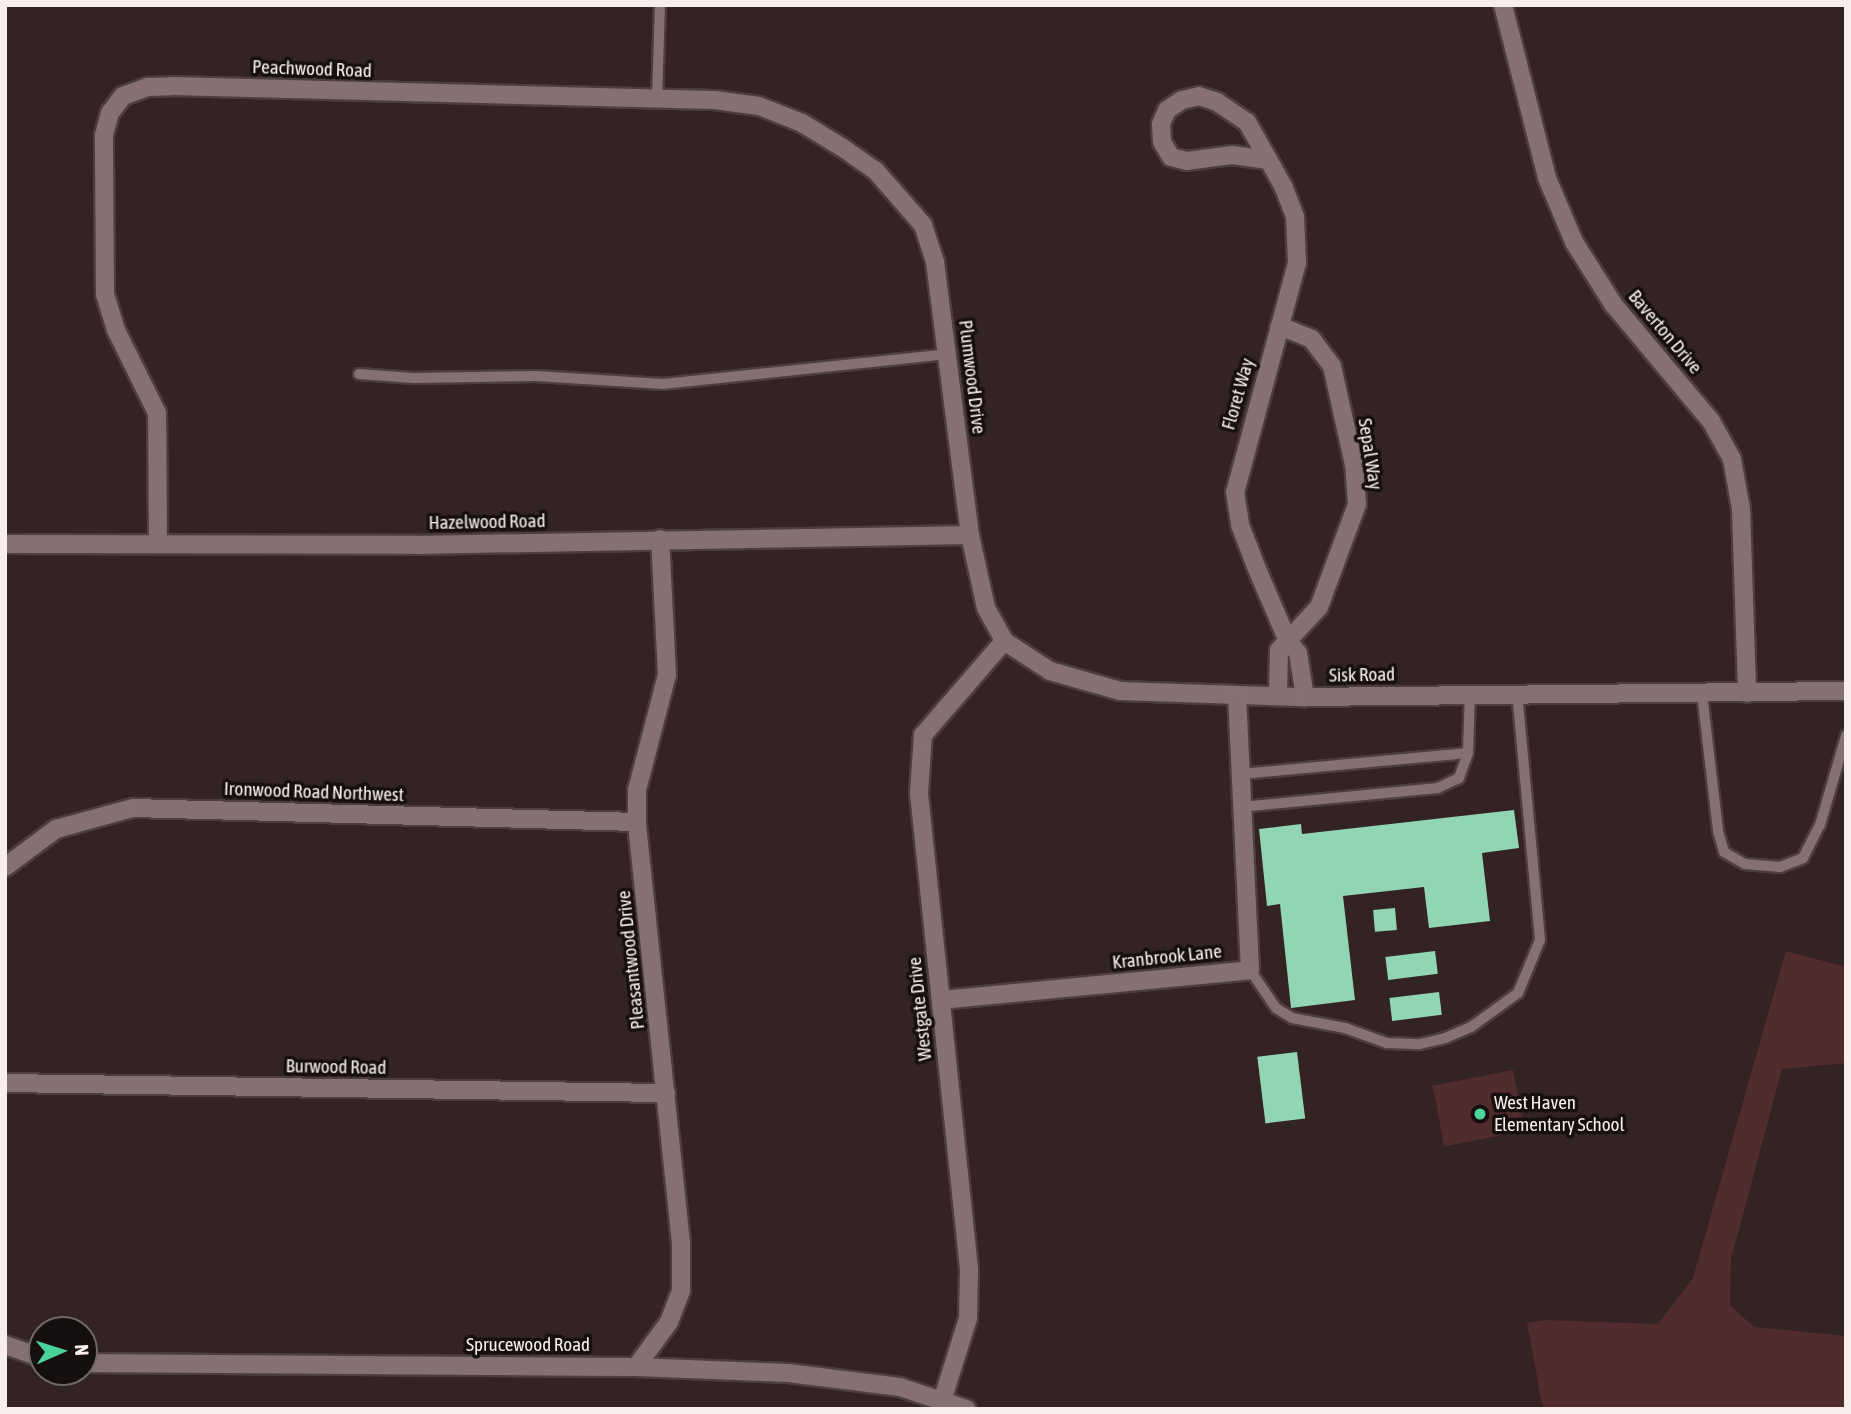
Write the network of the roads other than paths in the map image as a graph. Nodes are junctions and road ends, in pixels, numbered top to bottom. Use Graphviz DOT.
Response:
graph roads {
  1 [pos="660,5"];
  2 [pos="1503,5"];
  3 [pos="657,99"];
  4 [pos="1268,160"];
  5 [pos="923,225"];
  6 [pos="1280,326"];
  7 [pos="947,354"];
  8 [pos="359,374"];
  9 [pos="970,535"];
  10 [pos="660,539"];
  11 [pos="158,543"];
  12 [pos="5,544"];
  13 [pos="1287,639"];
  14 [pos="1004,641"];
  15 [pos="1846,691"];
  16 [pos="1470,694"];
  17 [pos="1517,694"];
  18 [pos="1702,694"];
  19 [pos="1746,694"];
  20 [pos="1237,695"];
  21 [pos="1278,696"];
  22 [pos="1305,697"];
  23 [pos="1846,736"];
  24 [pos="1468,753"];
  25 [pos="1241,774"];
  26 [pos="1242,807"];
  27 [pos="637,822"];
  28 [pos="5,867"];
  29 [pos="1250,970"];
  30 [pos="941,1000"];
  31 [pos="5,1083"];
  32 [pos="666,1093"];
  33 [pos="5,1346"];
  34 [pos="28,1353"];
  35 [pos="98,1363"];
  36 [pos="636,1367"];
  37 [pos="943,1398"];
  38 [pos="966,1409"];
  1 -- 3 [label="lane"];
  2 -- 19 [label="street, Baverton Drive"];
  3 -- 5 [label="street, Peachwood Road"];
  3 -- 11 [label="street, Peachwood Road"];
  4 -- 4 [label="street, Floret Way"];
  4 -- 6 [label="street, Floret Way"];
  5 -- 7 [label="street, Plumwood Drive"];
  6 -- 13 [label="street, Floret Way"];
  6 -- 13 [label="street, Sepal Way"];
  7 -- 8 [label="lane"];
  7 -- 9 [label="street, Plumwood Drive"];
  9 -- 10 [label="street, Hazelwood Road"];
  9 -- 14 [label="street, Sisk Road"];
  10 -- 11 [label="street, Hazelwood Road"];
  10 -- 27 [label="street, Pleasantwood Drive"];
  11 -- 12 [label="street, Hazelwood Road"];
  13 -- 21 [label="street"];
  13 -- 22 [label="street, Floret Way"];
  14 -- 20 [label="street, Sisk Road"];
  14 -- 30 [label="street, Westgate Drive"];
  15 -- 19 [label="street, Sisk Road"];
  16 -- 17 [label="street, Sisk Road"];
  16 -- 22 [label="street, Sisk Road"];
  16 -- 24 [label="lane"];
  17 -- 18 [label="street, Sisk Road"];
  17 -- 29 [label="lane"];
  18 -- 19 [label="street, Sisk Road"];
  18 -- 23 [label="lane"];
  20 -- 21 [label="street, Sisk Road"];
  20 -- 25 [label="street, Kranbrook Lane"];
  21 -- 22 [label="street, Sisk Road"];
  24 -- 25 [label="lane"];
  24 -- 26 [label="lane"];
  25 -- 26 [label="street, Kranbrook Lane"];
  26 -- 29 [label="street, Kranbrook Lane"];
  27 -- 28 [label="street, Ironwood Road Northwest"];
  27 -- 32 [label="street, Pleasantwood Drive"];
  29 -- 30 [label="street, Kranbrook Lane"];
  30 -- 37 [label="street, Westgate Drive"];
  31 -- 32 [label="street, Burwood Road"];
  32 -- 36 [label="street, Pleasantwood Drive"];
  33 -- 34 [label="street"];
  35 -- 36 [label="street, Sprucewood Road"];
  36 -- 37 [label="street, Sprucewood Road"];
  37 -- 38 [label="street, Sprucewood Road"];
}
